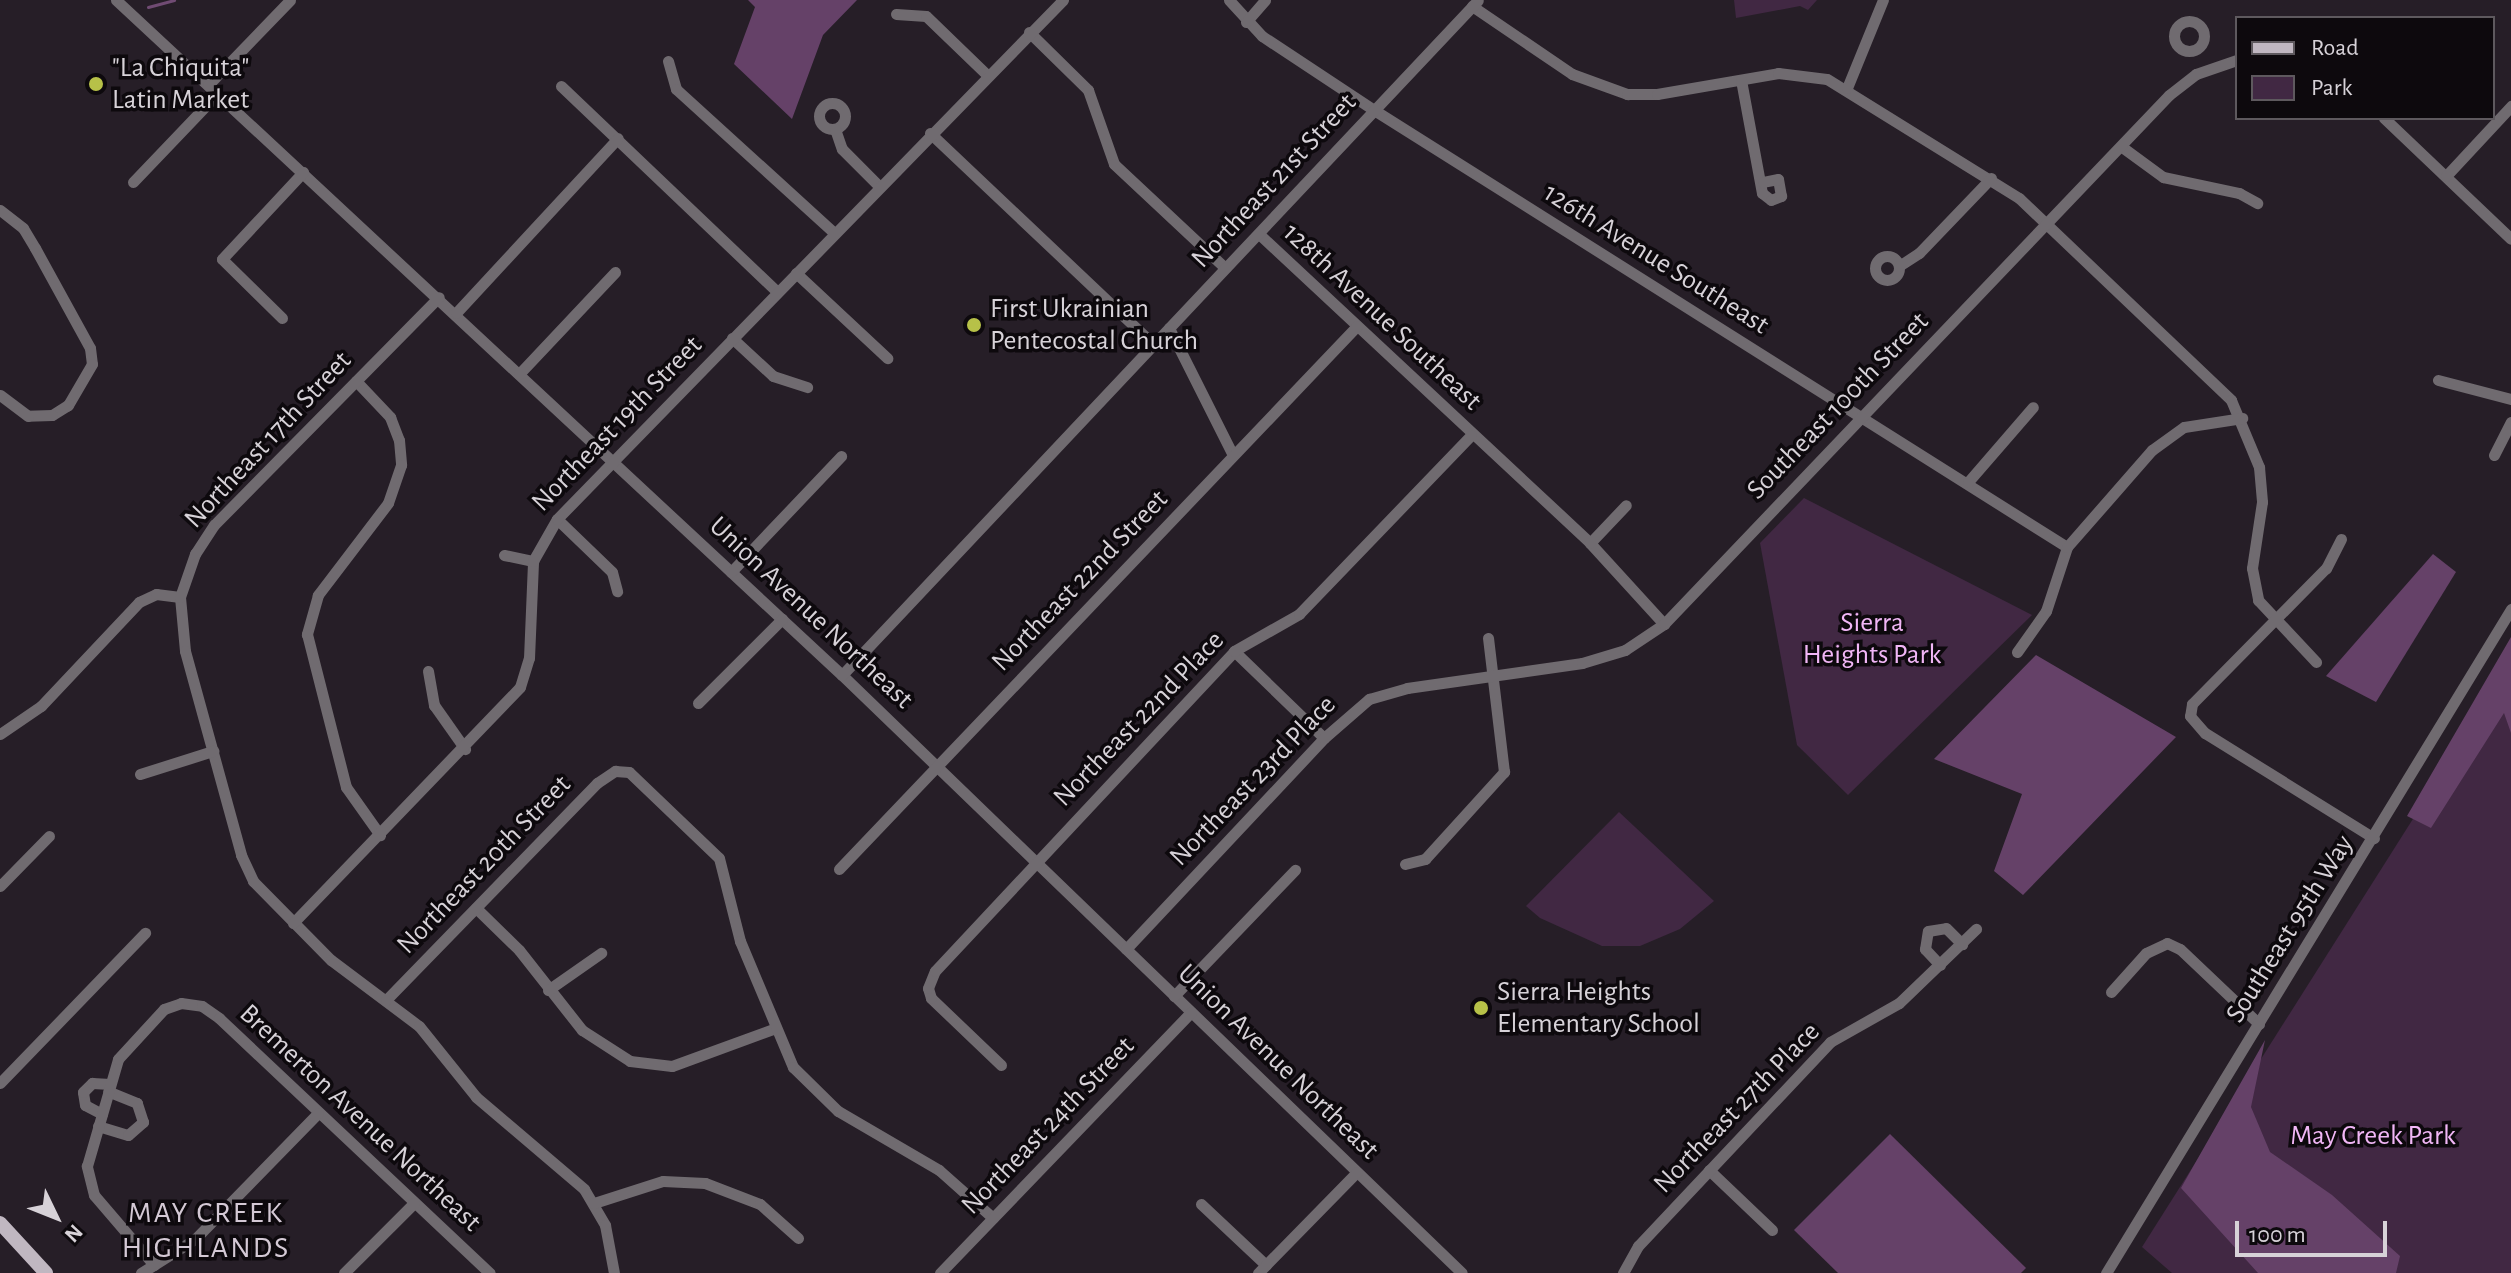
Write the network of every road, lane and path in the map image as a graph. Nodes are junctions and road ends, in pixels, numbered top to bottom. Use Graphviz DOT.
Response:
graph roads {
  1 [pos="116,0"];
  2 [pos="290,0"];
  3 [pos="1043,0"];
  4 [pos="1063,0"];
  5 [pos="1229,0"];
  6 [pos="1265,0"];
  7 [pos="1883,0"];
  8 [pos="1475,3"];
  9 [pos="1051,10"];
  10 [pos="896,14"];
  11 [pos="1246,22"];
  12 [pos="1029,32"];
  13 [pos="2194,51"];
  14 [pos="668,61"];
  15 [pos="2235,61"];
  16 [pos="2203,71"];
  17 [pos="986,74"];
  18 [pos="1741,80"];
  19 [pos="561,86"];
  20 [pos="1847,88"];
  21 [pos="213,89"];
  22 [pos="2511,106"];
  23 [pos="1374,110"];
  24 [pos="2386,120"];
  25 [pos="835,129"];
  26 [pos="930,133"];
  27 [pos="618,138"];
  28 [pos="2122,147"];
  29 [pos="303,172"];
  30 [pos="2446,176"];
  31 [pos="1991,178"];
  32 [pos="133,182"];
  33 [pos="1763,182"];
  34 [pos="879,186"];
  35 [pos="2257,203"];
  36 [pos="0,210"];
  37 [pos="2048,223"];
  38 [pos="834,233"];
  39 [pos="1259,234"];
  40 [pos="2511,239"];
  41 [pos="1899,266"];
  42 [pos="1225,268"];
  43 [pos="615,272"];
  44 [pos="796,273"];
  45 [pos="777,292"];
  46 [pos="439,297"];
  47 [pos="456,313"];
  48 [pos="282,318"];
  49 [pos="1357,326"];
  50 [pos="1169,328"];
  51 [pos="732,338"];
  52 [pos="1153,344"];
  53 [pos="887,358"];
  54 [pos="519,374"];
  55 [pos="2438,380"];
  56 [pos="356,381"];
  57 [pos="807,387"];
  58 [pos="0,395"];
  59 [pos="2511,399"];
  60 [pos="2033,407"];
  61 [pos="1861,416"];
  62 [pos="2242,418"];
  63 [pos="2511,422"];
  64 [pos="1471,435"];
  65 [pos="1233,455"];
  66 [pos="2494,455"];
  67 [pos="841,456"];
  68 [pos="614,462"];
  69 [pos="1968,482"];
  70 [pos="1626,505"];
  71 [pos="557,519"];
  72 [pos="2341,539"];
  73 [pos="1590,543"];
  74 [pos="2067,547"];
  75 [pos="504,555"];
  76 [pos="533,561"];
  77 [pos="731,572"];
  78 [pos="617,591"];
  79 [pos="180,597"];
  80 [pos="2511,609"];
  81 [pos="782,619"];
  82 [pos="2274,622"];
  83 [pos="1664,624"];
  84 [pos="1488,638"];
  85 [pos="1234,651"];
  86 [pos="2017,652"];
  87 [pos="2316,662"];
  88 [pos="428,671"];
  89 [pos="842,675"];
  90 [pos="1494,676"];
  91 [pos="698,703"];
  92 [pos="0,734"];
  93 [pos="1324,738"];
  94 [pos="465,749"];
  95 [pos="213,751"];
  96 [pos="937,766"];
  97 [pos="140,774"];
  98 [pos="380,835"];
  99 [pos="49,836"];
  100 [pos="2374,838"];
  101 [pos="1037,862"];
  102 [pos="1405,864"];
  103 [pos="839,869"];
  104 [pos="1295,870"];
  105 [pos="0,886"];
  106 [pos="476,908"];
  107 [pos="293,923"];
  108 [pos="1976,929"];
  109 [pos="145,933"];
  110 [pos="1962,944"];
  111 [pos="1126,949"];
  112 [pos="601,953"];
  113 [pos="1940,965"];
  114 [pos="548,990"];
  115 [pos="2111,992"];
  116 [pos="1174,996"];
  117 [pos="386,1000"];
  118 [pos="1191,1012"];
  119 [pos="2259,1024"];
  120 [pos="773,1029"];
  121 [pos="1001,1065"];
  122 [pos="0,1083"];
  123 [pos="109,1088"];
  124 [pos="318,1113"];
  125 [pos="100,1120"];
  126 [pos="1709,1170"];
  127 [pos="1357,1172"];
  128 [pos="414,1203"];
  129 [pos="594,1203"];
  130 [pos="1201,1204"];
  131 [pos="993,1218"];
  132 [pos="0,1223"];
  133 [pos="1772,1230"];
  134 [pos="798,1238"];
  135 [pos="154,1265"];
  136 [pos="1262,1269"];
  137 [pos="46,1273"];
  138 [pos="141,1273"];
  139 [pos="344,1273"];
  140 [pos="490,1273"];
  141 [pos="614,1273"];
  142 [pos="940,1273"];
  143 [pos="1462,1273"];
  144 [pos="1623,1273"];
  145 [pos="2106,1273"];
  1 -- 21 [label="street, Union Avenue Northeast"];
  2 -- 21 [label="street"];
  3 -- 9 [label="street"];
  4 -- 9 [label="street, Northeast 19th Street"];
  5 -- 11 [label="street, 126th Avenue Southeast"];
  6 -- 11 [label="street"];
  7 -- 20 [label="street"];
  8 -- 18 [label="street"];
  8 -- 23 [label="street, Northeast 21st Street"];
  9 -- 12 [label="street, Northeast 19th Street"];
  10 -- 17 [label="street"];
  11 -- 23 [label="street, 126th Avenue Southeast"];
  12 -- 17 [label="street, Northeast 19th Street"];
  12 -- 42 [label="street"];
  13 -- 16 [label="street"];
  14 -- 38 [label="street"];
  15 -- 16 [label="street, Southeast 100th Street"];
  16 -- 28 [label="street, Southeast 100th Street"];
  17 -- 26 [label="street, Northeast 19th Street"];
  18 -- 20 [label="street"];
  18 -- 33 [label="street"];
  19 -- 27 [label="street"];
  20 -- 31 [label="street"];
  21 -- 29 [label="street, Union Avenue Northeast"];
  21 -- 32 [label="street"];
  22 -- 30 [label="street"];
  23 -- 39 [label="street, Northeast 21st Street"];
  23 -- 61 [label="street, 126th Avenue Southeast"];
  24 -- 30 [label="street"];
  25 -- 34 [label="street"];
  26 -- 34 [label="street, Northeast 19th Street"];
  26 -- 52 [label="street"];
  27 -- 45 [label="street"];
  27 -- 47 [label="street"];
  28 -- 35 [label="street"];
  28 -- 37 [label="street, Southeast 100th Street"];
  29 -- 46 [label="street, Union Avenue Northeast"];
  29 -- 48 [label="street"];
  30 -- 40 [label="street"];
  31 -- 37 [label="street"];
  31 -- 41 [label="street"];
  34 -- 38 [label="street, Northeast 19th Street"];
  36 -- 58 [label="street"];
  37 -- 61 [label="street, Southeast 100th Street"];
  37 -- 62 [label="street"];
  38 -- 44 [label="street, Northeast 19th Street"];
  39 -- 42 [label="street, Northeast 21st Street"];
  39 -- 49 [label="street, 128th Avenue Southeast"];
  42 -- 50 [label="street, Northeast 21st Street"];
  43 -- 54 [label="street"];
  44 -- 45 [label="street, Northeast 19th Street"];
  44 -- 53 [label="street"];
  45 -- 51 [label="street, Northeast 19th Street"];
  46 -- 47 [label="street, Union Avenue Northeast"];
  46 -- 56 [label="street, Northeast 17th Street"];
  47 -- 54 [label="street, Union Avenue Northeast"];
  49 -- 64 [label="street, 128th Avenue Southeast"];
  49 -- 65 [label="street, Northeast 22nd Street"];
  50 -- 52 [label="street, Northeast 21st Street"];
  50 -- 65 [label="street"];
  51 -- 57 [label="street"];
  51 -- 68 [label="street, Northeast 19th Street"];
  52 -- 89 [label="street, Northeast 21st Street"];
  54 -- 68 [label="street, Union Avenue Northeast"];
  55 -- 59 [label="street"];
  56 -- 79 [label="street, Northeast 17th Street"];
  56 -- 98 [label="street"];
  60 -- 69 [label="street"];
  61 -- 69 [label="street, 126th Avenue Southeast"];
  61 -- 83 [label="street, Southeast 100th Street"];
  62 -- 74 [label="street"];
  62 -- 82 [label="street"];
  63 -- 66 [label="street"];
  64 -- 73 [label="street, 128th Avenue Southeast"];
  64 -- 85 [label="street, Northeast 22nd Place"];
  65 -- 96 [label="street, Northeast 22nd Street"];
  67 -- 77 [label="street"];
  68 -- 71 [label="street, Northeast 19th Street"];
  68 -- 77 [label="street, Union Avenue Northeast"];
  69 -- 74 [label="street, 126th Avenue Southeast"];
  70 -- 73 [label="street"];
  71 -- 76 [label="street, Northeast 19th Street"];
  71 -- 78 [label="street"];
  72 -- 82 [label="street"];
  73 -- 83 [label="street, 128th Avenue Southeast"];
  74 -- 86 [label="street"];
  75 -- 76 [label="street"];
  76 -- 94 [label="street, Northeast 19th Street"];
  77 -- 81 [label="street, Union Avenue Northeast"];
  79 -- 92 [label="street"];
  79 -- 95 [label="street"];
  80 -- 100 [label="street, Southeast 95th Way"];
  81 -- 89 [label="street, Union Avenue Northeast"];
  81 -- 91 [label="street"];
  82 -- 87 [label="street"];
  82 -- 100 [label="street"];
  83 -- 90 [label="street, Northeast 23rd Place"];
  84 -- 90 [label="street"];
  85 -- 93 [label="street"];
  85 -- 101 [label="street, Northeast 22nd Place"];
  88 -- 94 [label="street"];
  89 -- 96 [label="street, Union Avenue Northeast"];
  90 -- 93 [label="street, Northeast 23rd Place"];
  90 -- 102 [label="street"];
  93 -- 111 [label="street, Northeast 23rd Place"];
  94 -- 98 [label="street, Northeast 19th Street"];
  95 -- 97 [label="street"];
  95 -- 107 [label="street"];
  96 -- 101 [label="street, Union Avenue Northeast"];
  96 -- 103 [label="street, Northeast 22nd Street"];
  98 -- 107 [label="street, Northeast 19th Street"];
  99 -- 105 [label="street"];
  100 -- 119 [label="street, Southeast 95th Way"];
  101 -- 111 [label="street, Union Avenue Northeast"];
  101 -- 121 [label="street, Northeast 22nd Place"];
  104 -- 116 [label="street"];
  106 -- 114 [label="street"];
  106 -- 117 [label="street, Northeast 20th Street"];
  106 -- 120 [label="street, Northeast 20th Street"];
  107 -- 117 [label="street"];
  108 -- 110 [label="street, Northeast 27th Place"];
  109 -- 122 [label="street"];
  110 -- 113 [label="street, Northeast 27th Place"];
  110 -- 113 [label="street"];
  111 -- 116 [label="street, Union Avenue Northeast"];
  112 -- 114 [label="street"];
  113 -- 126 [label="street, Northeast 27th Place"];
  114 -- 120 [label="street"];
  115 -- 119 [label="street"];
  116 -- 118 [label="street, Union Avenue Northeast"];
  117 -- 129 [label="street"];
  118 -- 127 [label="street, Union Avenue Northeast"];
  118 -- 131 [label="street, Northeast 24th Street"];
  119 -- 145 [label="street, Southeast 95th Way"];
  120 -- 131 [label="street"];
  123 -- 124 [label="street, Bremerton Avenue Northeast"];
  123 -- 125 [label="street"];
  123 -- 125 [label="street"];
  123 -- 125 [label="street"];
  124 -- 128 [label="street, Bremerton Avenue Northeast"];
  124 -- 135 [label="street"];
  125 -- 135 [label="street"];
  126 -- 133 [label="street"];
  126 -- 144 [label="street, Northeast 27th Place"];
  127 -- 136 [label="street"];
  127 -- 143 [label="street, Union Avenue Northeast"];
  128 -- 139 [label="street"];
  128 -- 140 [label="street, Bremerton Avenue Northeast"];
  129 -- 134 [label="street"];
  129 -- 141 [label="street"];
  130 -- 136 [label="street"];
  131 -- 142 [label="street, Northeast 24th Street"];
  132 -- 137 [label="main road"];
  135 -- 138 [label="street"];
}
